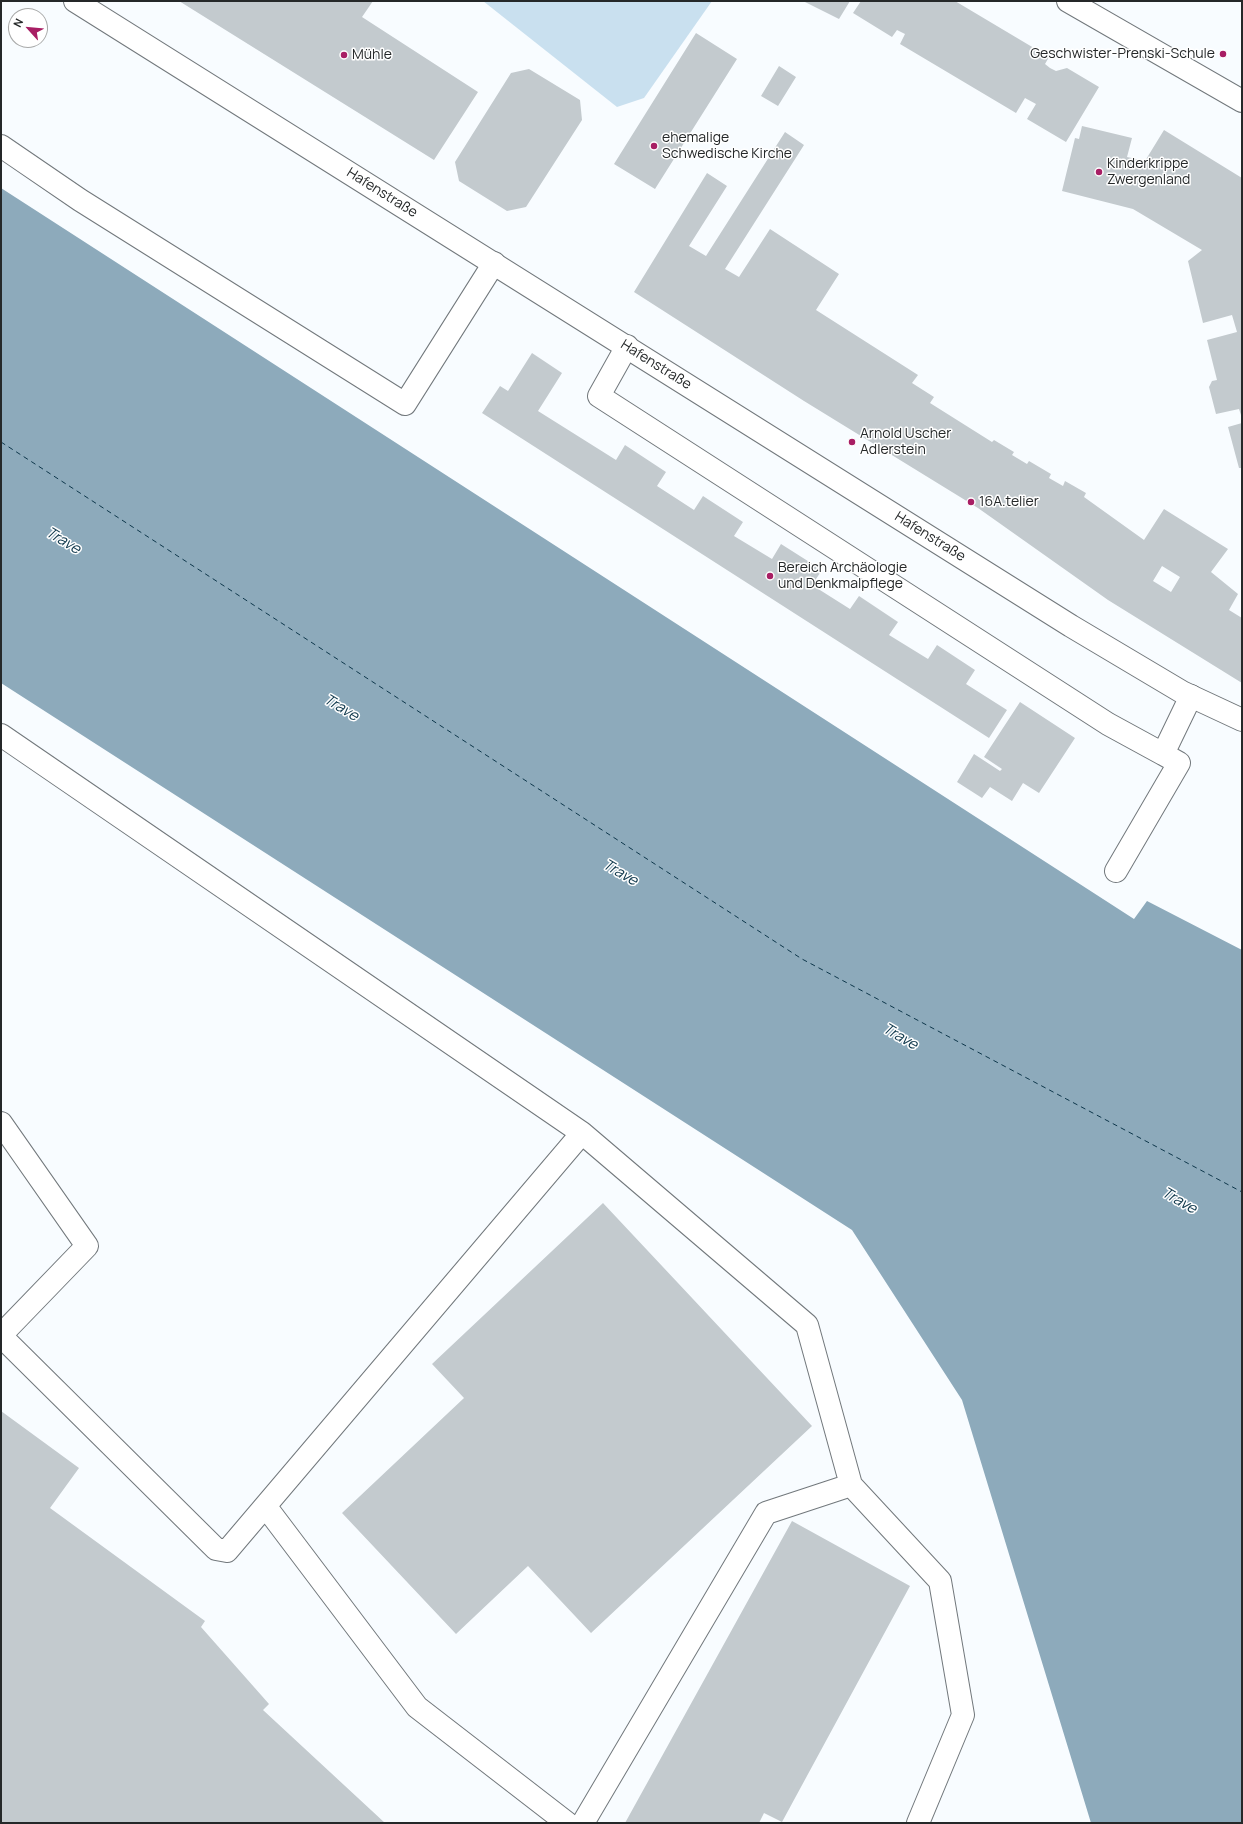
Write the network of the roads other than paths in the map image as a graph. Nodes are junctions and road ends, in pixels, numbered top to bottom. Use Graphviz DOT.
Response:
graph roads {
  1 [pos="75,1"];
  2 [pos="1068,1"];
  3 [pos="1094,7"];
  4 [pos="1242,101"];
  5 [pos="1,146"];
  6 [pos="494,263"];
  7 [pos="627,346"];
  8 [pos="1191,696"];
  9 [pos="1242,720"];
  10 [pos="1,735"];
  11 [pos="1163,754"];
  12 [pos="1116,871"];
  13 [pos="1,1123"];
  14 [pos="582,1133"];
  15 [pos="1,1336"];
  16 [pos="851,1485"];
  17 [pos="266,1507"];
  18 [pos="567,1823"];
  19 [pos="583,1823"];
  20 [pos="918,1823"];
  1 -- 6 [label="main road, Hafenstraße"];
  2 -- 3 [label="main road"];
  3 -- 4 [label="main road"];
  5 -- 6 [label="main road"];
  6 -- 7 [label="main road, Hafenstraße"];
  7 -- 8 [label="main road, Hafenstraße"];
  7 -- 11 [label="main road"];
  8 -- 9 [label="main road, Hafenstraße"];
  8 -- 11 [label="main road"];
  10 -- 14 [label="main road"];
  11 -- 12 [label="main road"];
  13 -- 15 [label="main road"];
  14 -- 16 [label="main road"];
  14 -- 17 [label="main road"];
  15 -- 17 [label="main road"];
  16 -- 19 [label="main road"];
  16 -- 20 [label="main road"];
  17 -- 18 [label="main road"];
}
